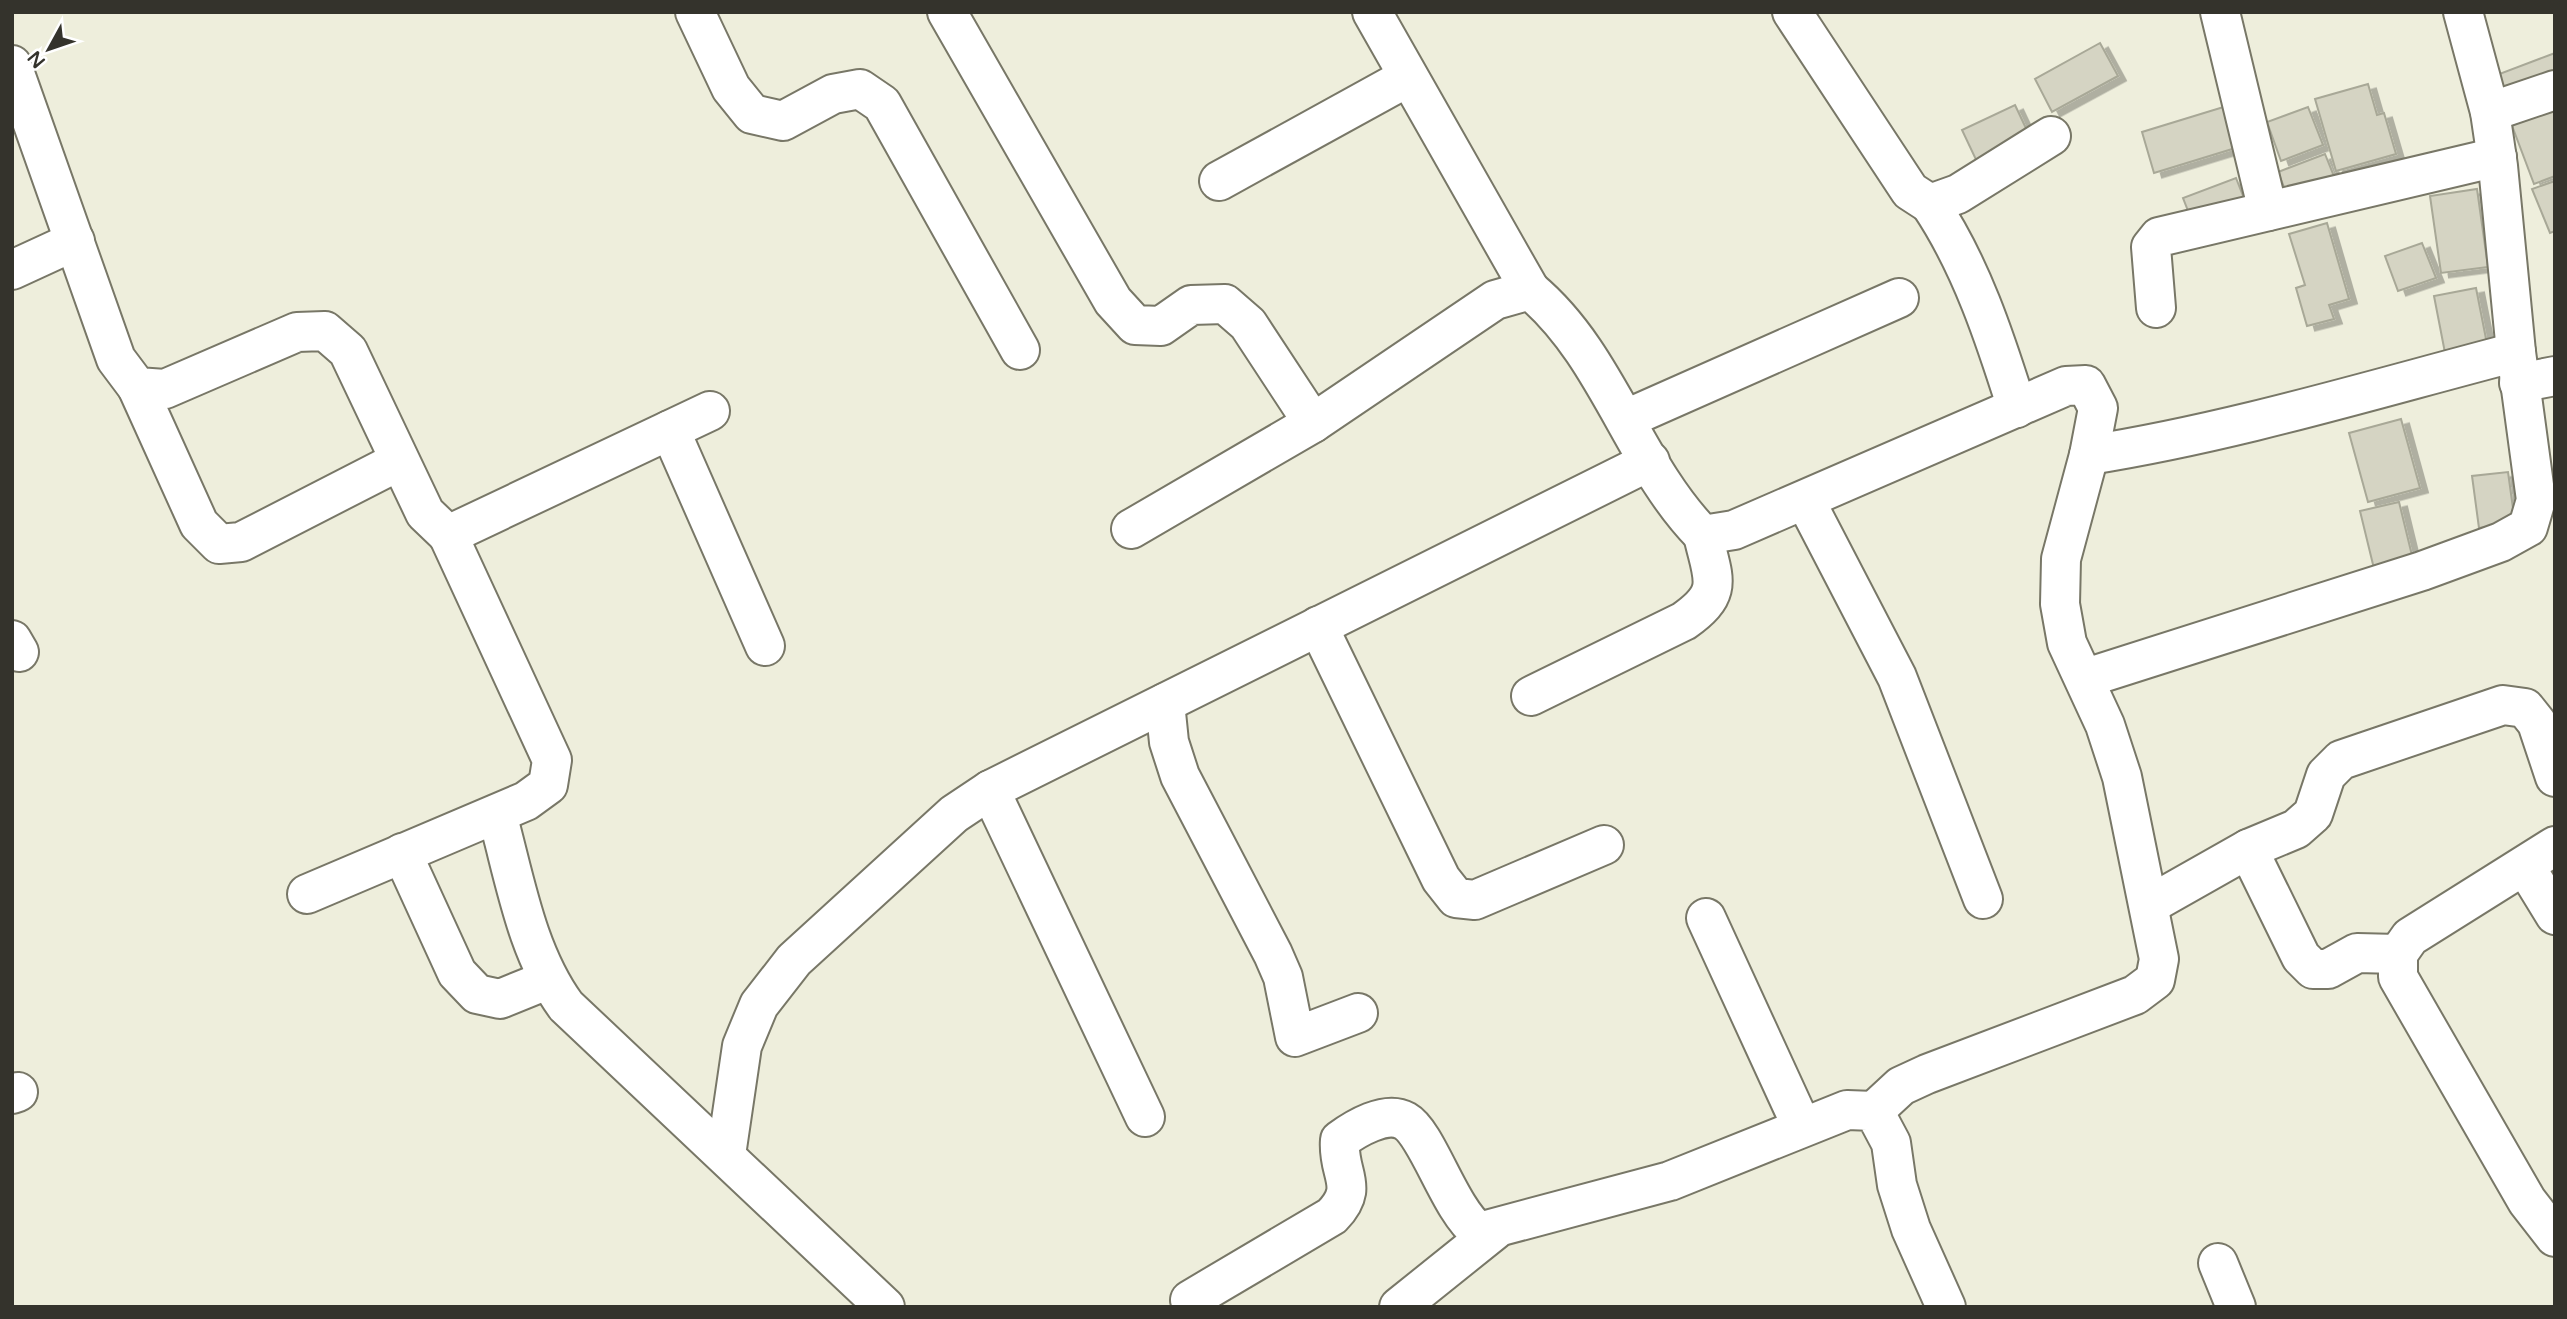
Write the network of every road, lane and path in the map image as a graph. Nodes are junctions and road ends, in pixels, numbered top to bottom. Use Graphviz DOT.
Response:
graph roads {
  1 [pos="695,12"];
  2 [pos="947,12"];
  3 [pos="1372,12"];
  4 [pos="1792,12"];
  5 [pos="2220,12"];
  6 [pos="2463,12"];
  7 [pos="12,65"];
  8 [pos="1408,77"];
  9 [pos="2555,90"];
  10 [pos="2490,112"];
  11 [pos="2051,136"];
  12 [pos="2497,157"];
  13 [pos="1219,181"];
  14 [pos="1930,204"];
  15 [pos="2268,211"];
  16 [pos="75,241"];
  17 [pos="12,270"];
  18 [pos="1530,290"];
  19 [pos="1899,298"];
  20 [pos="2155,308"];
  21 [pos="1020,350"];
  22 [pos="2530,370"];
  23 [pos="137,387"];
  24 [pos="2017,408"];
  25 [pos="710,411"];
  26 [pos="1626,419"];
  27 [pos="1313,424"];
  28 [pos="670,430"];
  29 [pos="2089,455"];
  30 [pos="399,460"];
  31 [pos="1650,461"];
  32 [pos="1805,500"];
  33 [pos="1131,529"];
  34 [pos="448,535"];
  35 [pos="1703,535"];
  36 [pos="1318,626"];
  37 [pos="765,646"];
  38 [pos="2086,678"];
  39 [pos="1531,696"];
  40 [pos="1165,703"];
  41 [pos="2555,777"];
  42 [pos="990,789"];
  43 [pos="496,814"];
  44 [pos="1604,845"];
  45 [pos="2248,849"];
  46 [pos="402,853"];
  47 [pos="2540,856"];
  48 [pos="307,894"];
  49 [pos="1983,899"];
  50 [pos="2149,905"];
  51 [pos="2555,915"];
  52 [pos="1706,918"];
  53 [pos="2398,954"];
  54 [pos="547,980"];
  55 [pos="1358,1013"];
  56 [pos="1874,1111"];
  57 [pos="1146,1117"];
  58 [pos="1802,1127"];
  59 [pos="726,1155"];
  60 [pos="1495,1230"];
  61 [pos="2555,1237"];
  62 [pos="2218,1263"];
  63 [pos="1189,1300"];
  64 [pos="885,1307"];
  65 [pos="1399,1307"];
  66 [pos="1946,1307"];
  67 [pos="2236,1307"];
  1 -- 21 [label="street"];
  2 -- 27 [label="street"];
  3 -- 8 [label="street"];
  4 -- 14 [label="street"];
  5 -- 15 [label="street"];
  6 -- 10 [label="street"];
  7 -- 16 [label="street"];
  8 -- 13 [label="street"];
  8 -- 18 [label="street"];
  9 -- 10 [label="street"];
  10 -- 12 [label="street"];
  11 -- 14 [label="street"];
  12 -- 15 [label="street"];
  12 -- 22 [label="street"];
  14 -- 24 [label="street"];
  15 -- 20 [label="street"];
  16 -- 17 [label="street"];
  16 -- 23 [label="street"];
  18 -- 26 [label="street"];
  18 -- 27 [label="street"];
  19 -- 26 [label="street"];
  22 -- 29 [label="street"];
  22 -- 38 [label="street"];
  23 -- 30 [label="street"];
  23 -- 30 [label="street"];
  24 -- 29 [label="street"];
  24 -- 32 [label="street"];
  25 -- 28 [label="street"];
  26 -- 31 [label="street"];
  27 -- 33 [label="street"];
  28 -- 34 [label="street"];
  28 -- 37 [label="street"];
  29 -- 38 [label="street"];
  30 -- 34 [label="street"];
  31 -- 35 [label="street"];
  31 -- 36 [label="street"];
  32 -- 35 [label="street"];
  32 -- 49 [label="street"];
  34 -- 43 [label="street"];
  35 -- 39 [label="street"];
  36 -- 40 [label="street"];
  36 -- 44 [label="street"];
  38 -- 50 [label="street"];
  40 -- 42 [label="street"];
  40 -- 55 [label="street"];
  41 -- 45 [label="street"];
  42 -- 57 [label="street"];
  42 -- 59 [label="street"];
  43 -- 46 [label="street"];
  43 -- 54 [label="street"];
  45 -- 50 [label="street"];
  45 -- 53 [label="street"];
  46 -- 48 [label="street"];
  46 -- 54 [label="street"];
  47 -- 51 [label="street"];
  47 -- 53 [label="street"];
  50 -- 56 [label="street"];
  52 -- 58 [label="street"];
  53 -- 61 [label="street"];
  54 -- 59 [label="street"];
  56 -- 58 [label="street"];
  56 -- 66 [label="street"];
  58 -- 60 [label="street"];
  59 -- 64 [label="street"];
  60 -- 63 [label="street"];
  60 -- 65 [label="street"];
  62 -- 67 [label="street"];
}
